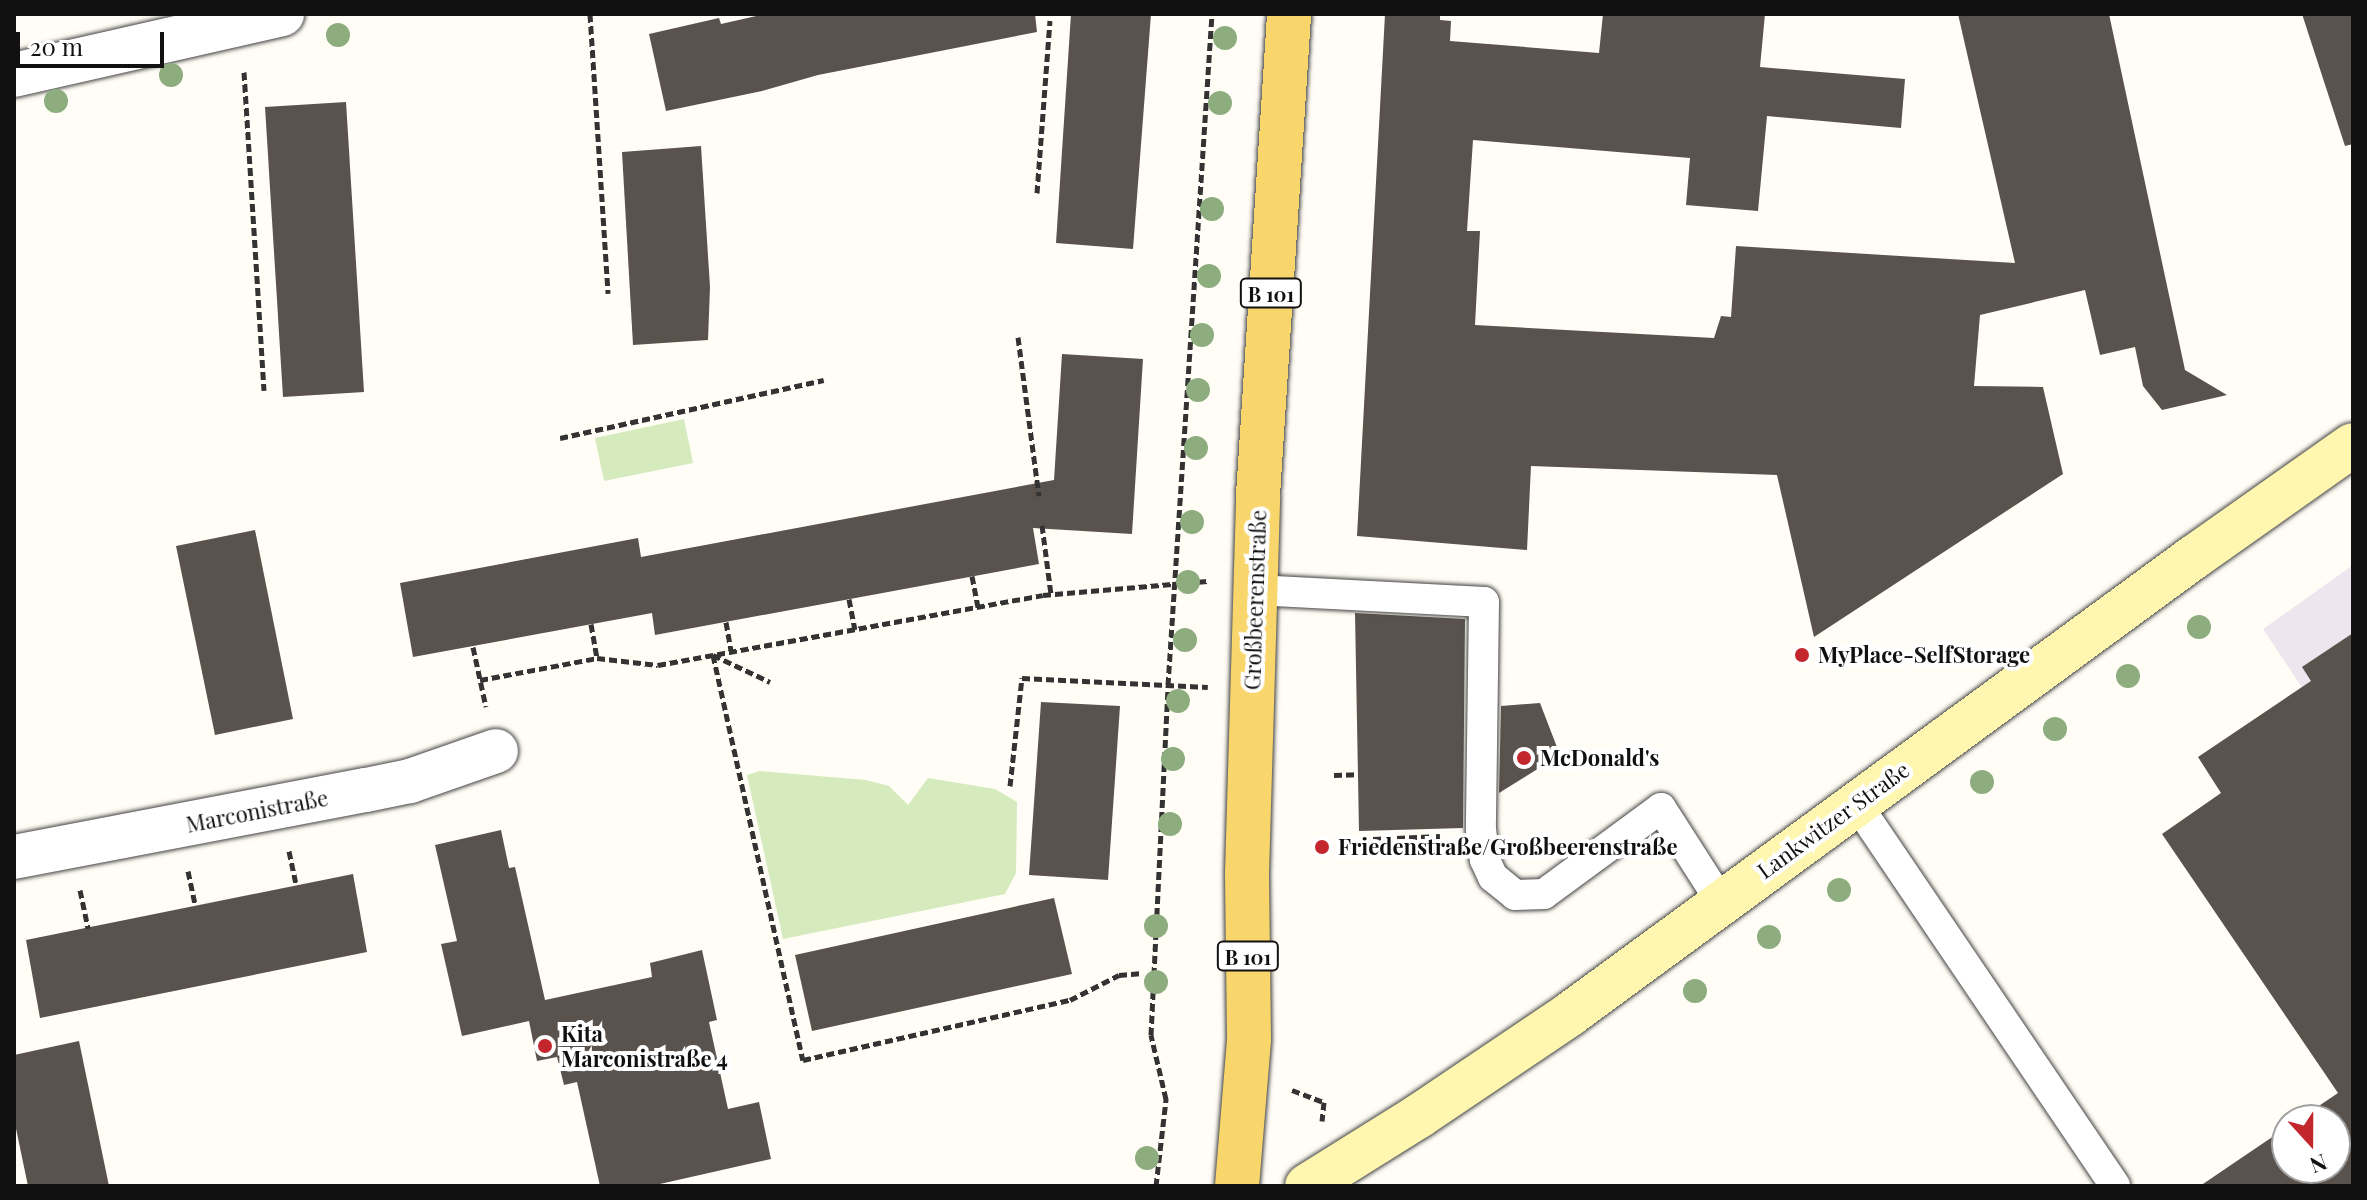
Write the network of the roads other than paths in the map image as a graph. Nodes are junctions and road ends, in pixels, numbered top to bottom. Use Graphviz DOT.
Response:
graph roads {
  1 [pos="282,14"];
  2 [pos="1289,14"];
  3 [pos="14,75"];
  4 [pos="2353,445"];
  5 [pos="1256,584"];
  6 [pos="496,751"];
  7 [pos="1856,803"];
  8 [pos="14,857"];
  9 [pos="1721,902"];
  10 [pos="1311,1183"];
  11 [pos="1237,1186"];
  12 [pos="2115,1186"];
  1 -- 3 [label="street"];
  2 -- 5 [label="main road, Großbeerenstraße / B 101"];
  4 -- 7 [label="main road, Lankwitzer Straße"];
  5 -- 9 [label="lane"];
  5 -- 11 [label="main road, Großbeerenstraße / B 101"];
  6 -- 8 [label="street, Marconistraße"];
  7 -- 9 [label="main road, Lankwitzer Straße"];
  7 -- 12 [label="lane"];
  9 -- 10 [label="main road, Lankwitzer Straße"];
}
